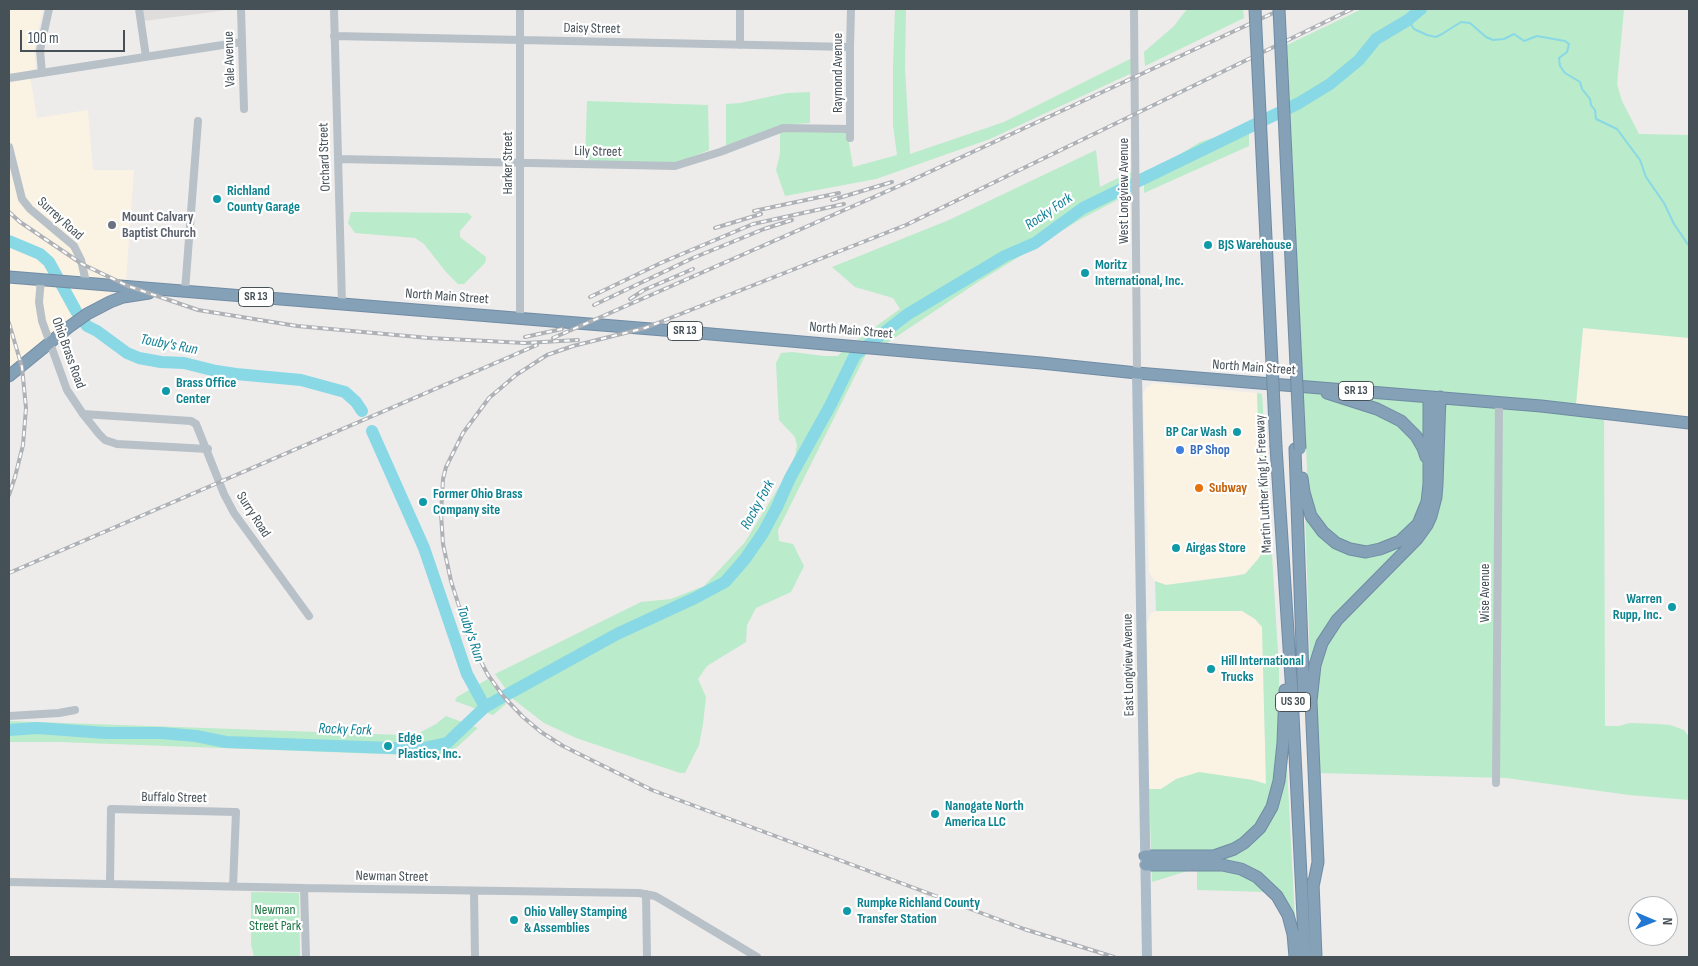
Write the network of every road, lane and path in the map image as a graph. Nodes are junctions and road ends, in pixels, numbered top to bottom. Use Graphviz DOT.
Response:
graph roads {
  1 [pos="49,9"];
  2 [pos="139,9"];
  3 [pos="241,9"];
  4 [pos="334,9"];
  5 [pos="520,9"];
  6 [pos="740,9"];
  7 [pos="851,9"];
  8 [pos="1134,9"];
  9 [pos="1249,9"];
  10 [pos="1255,9"];
  11 [pos="1273,9"];
  12 [pos="1279,9"];
  13 [pos="334,36"];
  14 [pos="520,40"];
  15 [pos="242,42"];
  16 [pos="740,44"];
  17 [pos="850,47"];
  18 [pos="146,57"];
  19 [pos="42,73"];
  20 [pos="9,78"];
  21 [pos="244,109"];
  22 [pos="198,121"];
  23 [pos="850,133"];
  24 [pos="9,147"];
  25 [pos="338,159"];
  26 [pos="521,162"];
  27 [pos="9,277"];
  28 [pos="45,280"];
  29 [pos="86,282"];
  30 [pos="170,290"];
  31 [pos="185,291"];
  32 [pos="342,304"];
  33 [pos="520,318"];
  34 [pos="50,343"];
  35 [pos="1137,373"];
  36 [pos="9,376"];
  37 [pos="1311,387"];
  38 [pos="1435,397"];
  39 [pos="1499,403"];
  40 [pos="83,414"];
  41 [pos="1689,423"];
  42 [pos="1274,447"];
  43 [pos="208,449"];
  44 [pos="1298,449"];
  45 [pos="1429,469"];
  46 [pos="309,616"];
  47 [pos="75,710"];
  48 [pos="9,716"];
  49 [pos="1496,783"];
  50 [pos="1146,861"];
  51 [pos="9,882"];
  52 [pos="110,884"];
  53 [pos="233,887"];
  54 [pos="1313,887"];
  55 [pos="304,888"];
  56 [pos="474,891"];
  57 [pos="646,894"];
  58 [pos="306,957"];
  59 [pos="475,957"];
  60 [pos="647,957"];
  61 [pos="757,957"];
  62 [pos="1147,957"];
  63 [pos="1295,957"];
  64 [pos="1305,957"];
  65 [pos="1316,957"];
  1 -- 19 [label="street"];
  2 -- 18 [label="street"];
  3 -- 15 [label="street, Vale Avenue"];
  4 -- 13 [label="street, Orchard Street"];
  5 -- 14 [label="street, Harker Street"];
  6 -- 16 [label="street"];
  7 -- 17 [label="street, Raymond Avenue"];
  8 -- 35 [label="street, West Longview Avenue"];
  9 -- 42 [label="highway"];
  10 -- 42 [label="highway, Martin Luther King Jr. Freeway / US 30, bridge"];
  11 -- 44 [label="highway, US 30"];
  12 -- 44 [label="highway, bridge"];
  13 -- 14 [label="street, Daisy Street"];
  13 -- 25 [label="street, Orchard Street"];
  14 -- 16 [label="street, Daisy Street"];
  14 -- 26 [label="street, Harker Street"];
  15 -- 18 [label="street"];
  15 -- 21 [label="street, Vale Avenue"];
  16 -- 17 [label="street, Daisy Street"];
  17 -- 23 [label="street, Raymond Avenue"];
  18 -- 19 [label="street"];
  19 -- 20 [label="street"];
  22 -- 31 [label="street"];
  23 -- 26 [label="street, Lily Street"];
  24 -- 29 [label="street, Surrey Road"];
  25 -- 26 [label="street, Lily Street"];
  25 -- 32 [label="street, Orchard Street"];
  26 -- 33 [label="street, Harker Street"];
  27 -- 28 [label="highway, North Main Street / SR 13"];
  28 -- 29 [label="highway, North Main Street / SR 13"];
  28 -- 34 [label="street, Ohio Brass Road"];
  29 -- 30 [label="highway, North Main Street / SR 13"];
  30 -- 31 [label="highway, North Main Street / SR 13"];
  30 -- 34 [label="highway, SR 13"];
  31 -- 32 [label="highway, North Main Street / SR 13"];
  32 -- 33 [label="highway, North Main Street / SR 13"];
  33 -- 35 [label="highway, North Main Street / SR 13"];
  34 -- 36 [label="highway, SR 13"];
  34 -- 40 [label="street, Ohio Brass Road"];
  35 -- 37 [label="highway, North Main Street / SR 13"];
  35 -- 50 [label="main road, East Longview Avenue"];
  37 -- 38 [label="highway, North Main Street / SR 13"];
  37 -- 45 [label="highway"];
  38 -- 39 [label="highway, North Main Street / SR 13"];
  38 -- 45 [label="highway"];
  38 -- 54 [label="highway"];
  39 -- 41 [label="highway, North Main Street / SR 13"];
  39 -- 49 [label="street, Wise Avenue"];
  40 -- 43 [label="street, Ohio Brass Road"];
  40 -- 43 [label="street, Surry Road"];
  42 -- 50 [label="highway"];
  42 -- 64 [label="highway, Martin Luther King Jr. Freeway / US 30"];
  43 -- 46 [label="street, Surry Road"];
  44 -- 45 [label="highway"];
  44 -- 54 [label="highway, US 30"];
  47 -- 48 [label="street"];
  50 -- 62 [label="main road, East Longview Avenue"];
  50 -- 63 [label="highway"];
  51 -- 52 [label="street, Newman Street"];
  52 -- 53 [label="street, Newman Street"];
  52 -- 53 [label="street, Buffalo Street"];
  53 -- 55 [label="street, Newman Street"];
  54 -- 65 [label="highway, US 30"];
  55 -- 56 [label="street, Newman Street"];
  55 -- 58 [label="street"];
  56 -- 57 [label="street, Newman Street"];
  56 -- 59 [label="street"];
  57 -- 60 [label="street"];
  57 -- 61 [label="street, Newman Street"];
}
